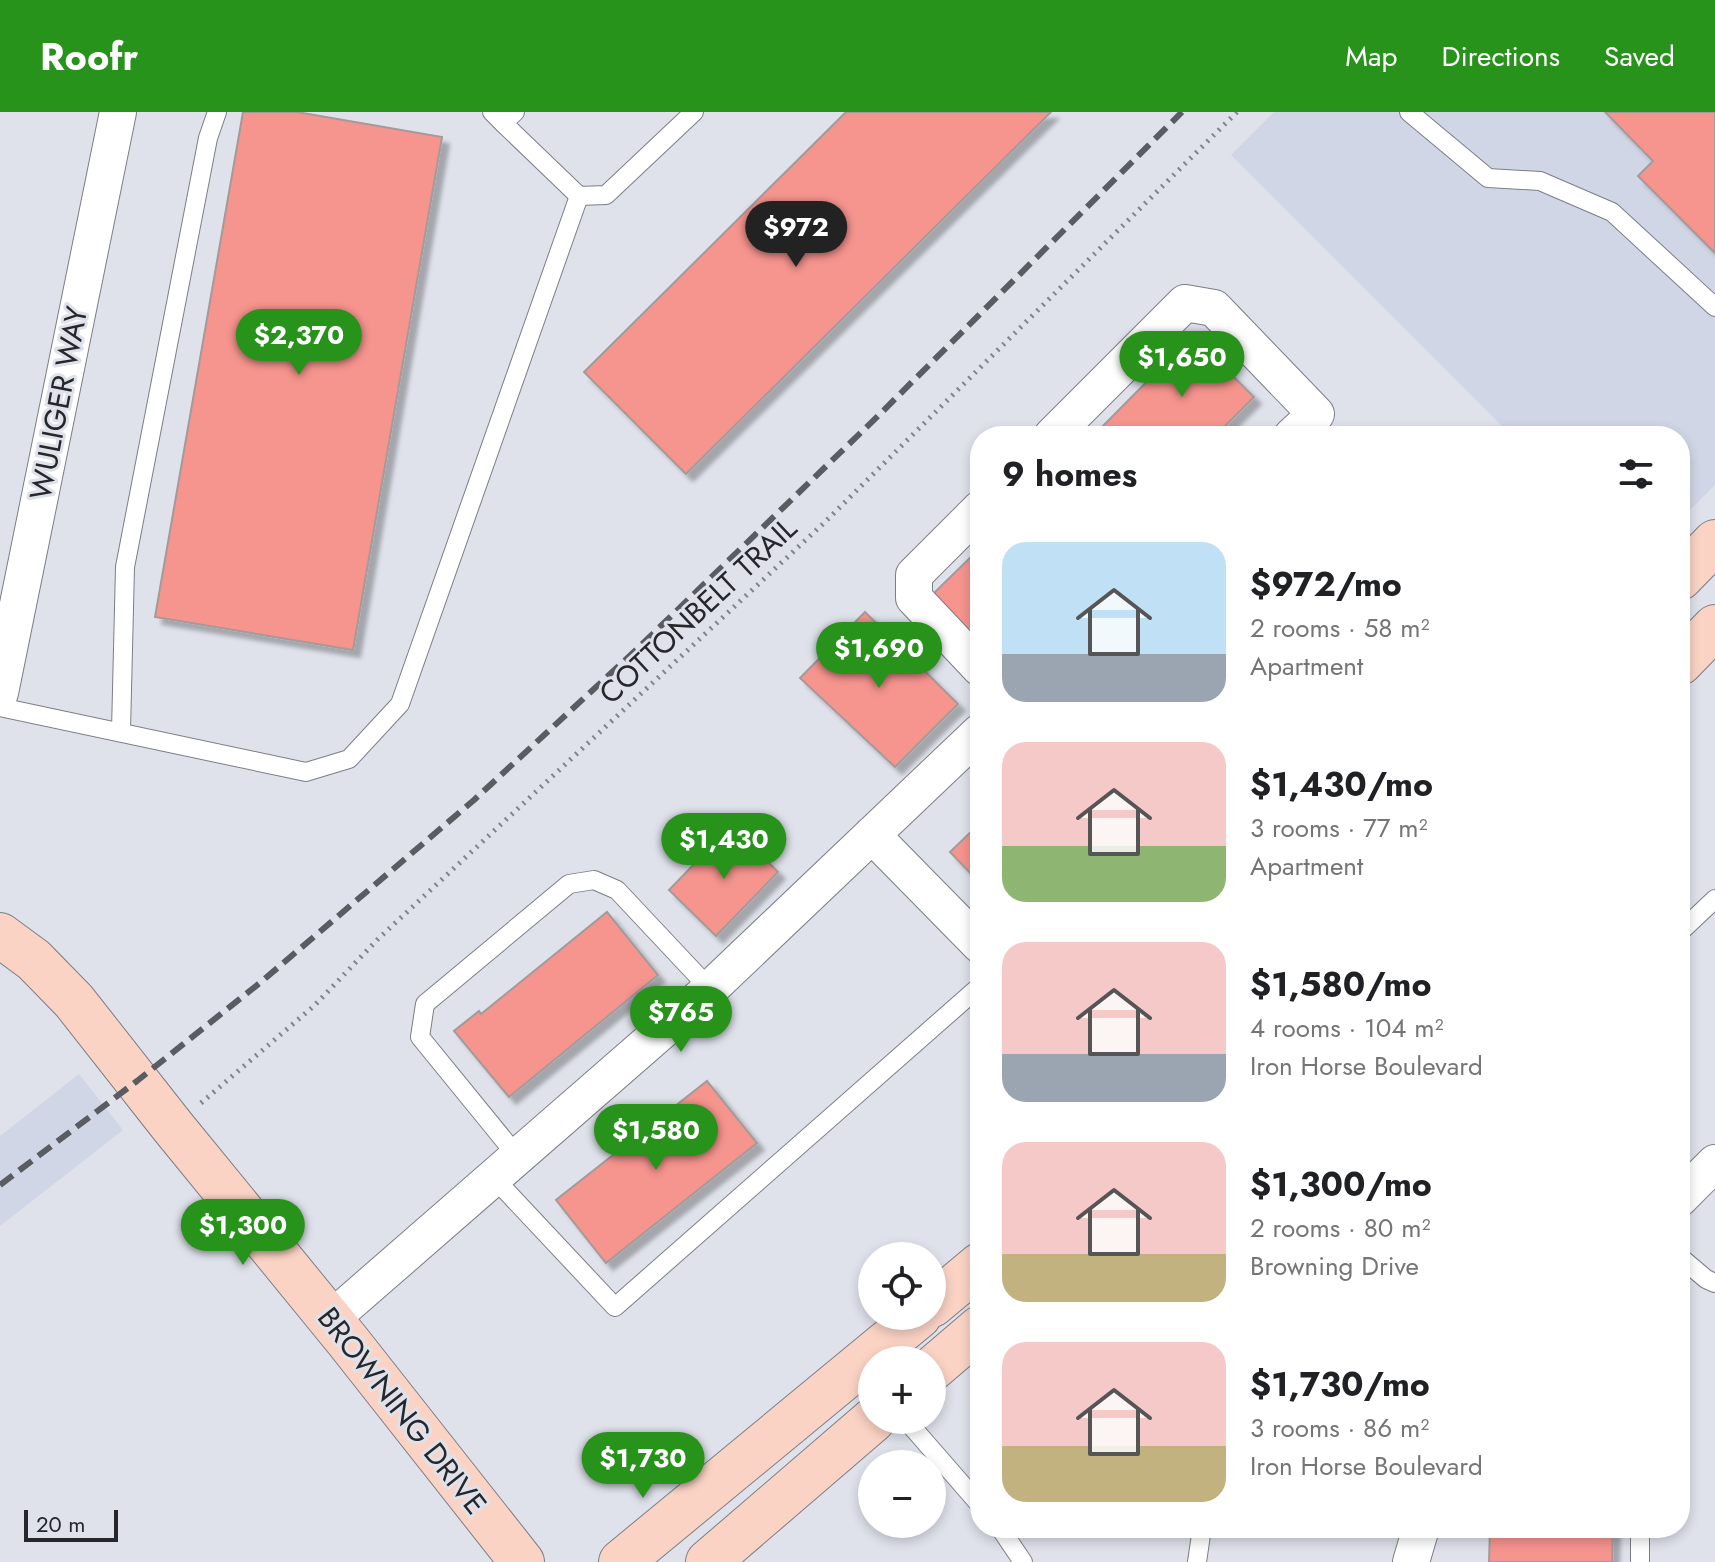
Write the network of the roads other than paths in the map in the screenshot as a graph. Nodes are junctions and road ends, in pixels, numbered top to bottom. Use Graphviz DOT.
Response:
graph roads {
  1 [pos="118,112"];
  2 [pos="217,112"];
  3 [pos="694,112"];
  4 [pos="1409,112"];
  5 [pos="503,116"];
  6 [pos="579,196"];
  7 [pos="1715,307"];
  8 [pos="1062,426"];
  9 [pos="1310,426"];
  10 [pos="970,519"];
  11 [pos="1715,542"];
  12 [pos="1690,568"];
  13 [pos="1715,627"];
  14 [pos="1690,653"];
  15 [pos="970,657"];
  16 [pos="0,693"];
  17 [pos="0,707"];
  18 [pos="121,731"];
  19 [pos="970,742"];
  20 [pos="872,835"];
  21 [pos="1715,899"];
  22 [pos="1690,923"];
  23 [pos="0,935"];
  24 [pos="970,935"];
  25 [pos="710,989"];
  26 [pos="970,995"];
  27 [pos="1715,1163"];
  28 [pos="505,1166"];
  29 [pos="1690,1188"];
  30 [pos="1690,1265"];
  31 [pos="970,1273"];
  32 [pos="1715,1283"];
  33 [pos="946,1293"];
  34 [pos="330,1320"];
  35 [pos="902,1330"];
  36 [pos="970,1337"];
  37 [pos="946,1357"];
  38 [pos="858,1433"];
  39 [pos="918,1434"];
  40 [pos="970,1494"];
  41 [pos="1007,1538"];
  42 [pos="1201,1538"];
  43 [pos="1418,1538"];
  44 [pos="1640,1538"];
  45 [pos="522,1562"];
  46 [pos="621,1562"];
  47 [pos="708,1562"];
  48 [pos="1023,1562"];
  49 [pos="1197,1562"];
  50 [pos="1411,1562"];
  51 [pos="1640,1562"];
  1 -- 16 [label="street, WULIGER WAY"];
  2 -- 18 [label="lane"];
  3 -- 6 [label="lane"];
  4 -- 7 [label="lane"];
  5 -- 6 [label="lane"];
  6 -- 18 [label="lane"];
  8 -- 9 [label="street"];
  10 -- 15 [label="street"];
  11 -- 12 [label="street"];
  13 -- 14 [label="street"];
  17 -- 18 [label="lane"];
  19 -- 20 [label="street"];
  20 -- 24 [label="street"];
  20 -- 25 [label="street"];
  21 -- 22 [label="lane"];
  23 -- 34 [label="street, BROWNING DRIVE"];
  25 -- 28 [label="street"];
  25 -- 28 [label="lane"];
  26 -- 28 [label="lane"];
  27 -- 29 [label="street"];
  28 -- 34 [label="street"];
  30 -- 32 [label="lane"];
  31 -- 33 [label="street"];
  34 -- 45 [label="street, BROWNING DRIVE"];
  35 -- 46 [label="street"];
  36 -- 37 [label="street"];
  38 -- 47 [label="street"];
  39 -- 40 [label="lane"];
  41 -- 48 [label="lane"];
  42 -- 49 [label="lane"];
  43 -- 50 [label="street"];
  44 -- 51 [label="lane"];
}
